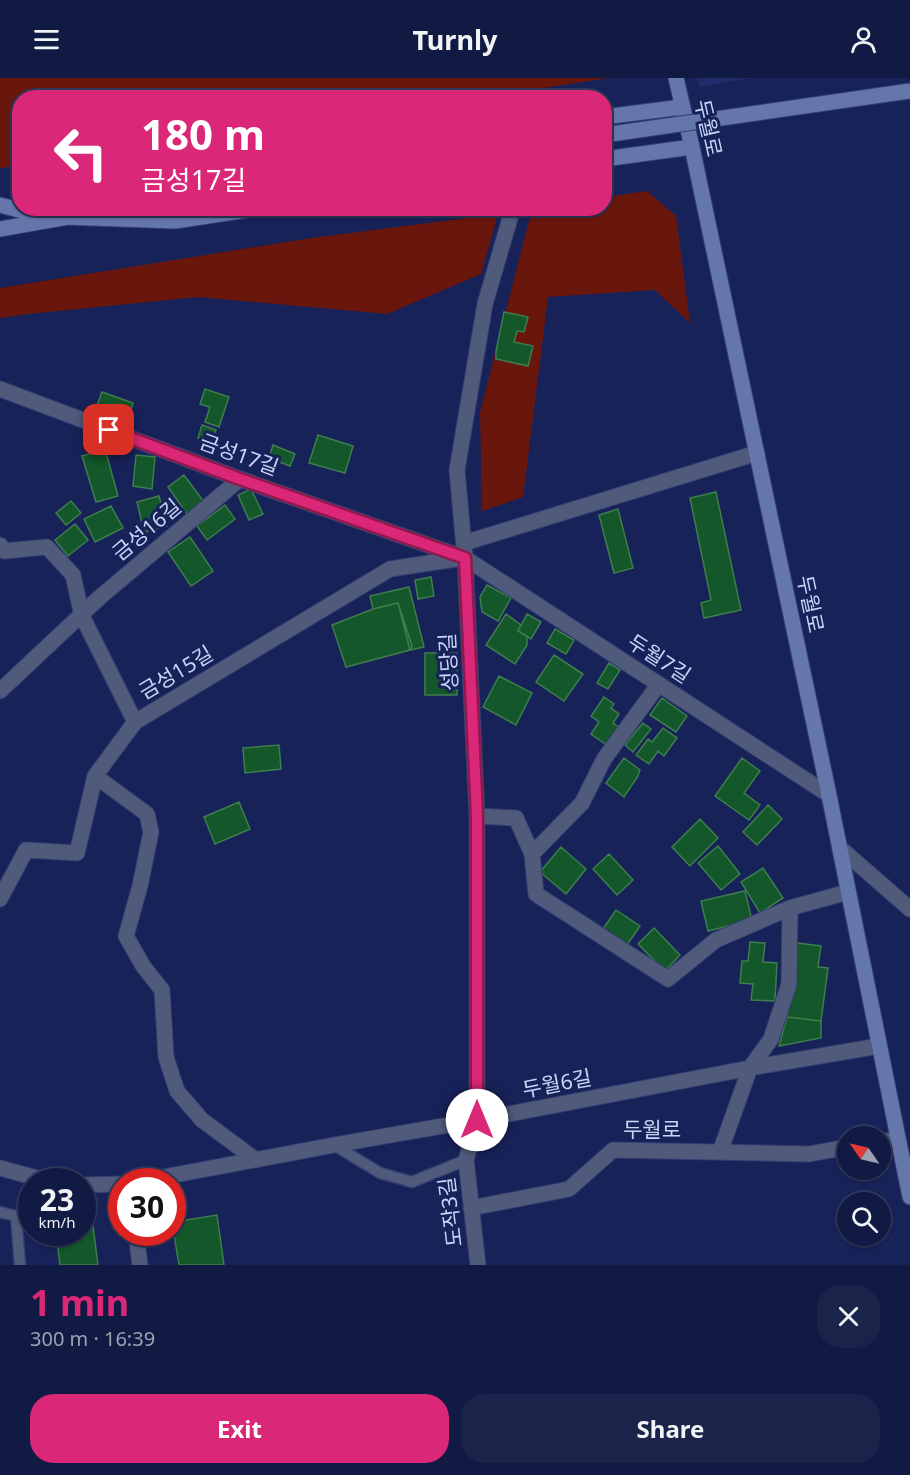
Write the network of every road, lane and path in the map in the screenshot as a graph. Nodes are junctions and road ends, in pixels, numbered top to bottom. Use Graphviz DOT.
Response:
graph roads {
  1 [pos="676,78"];
  2 [pos="910,91"];
  3 [pos="682,107"];
  4 [pos="612,116"];
  5 [pos="612,134"];
  6 [pos="692,147"];
  7 [pos="612,158"];
  8 [pos="51,216"];
  9 [pos="65,216"];
  10 [pos="73,216"];
  11 [pos="208,216"];
  12 [pos="511,216"];
  13 [pos="60,218"];
  14 [pos="0,229"];
  15 [pos="0,389"];
  16 [pos="757,453"];
  17 [pos="240,479"];
  18 [pos="0,545"];
  19 [pos="465,550"];
  20 [pos="81,616"];
  21 [pos="659,684"];
  22 [pos="0,691"];
  23 [pos="135,722"];
  24 [pos="95,776"];
  25 [pos="829,795"];
  26 [pos="477,816"];
  27 [pos="840,848"];
  28 [pos="531,854"];
  29 [pos="848,892"];
  30 [pos="0,899"];
  31 [pos="790,908"];
  32 [pos="910,909"];
  33 [pos="879,1047"];
  34 [pos="750,1068"];
  35 [pos="477,1120"];
  36 [pos="898,1139"];
  37 [pos="891,1140"];
  38 [pos="334,1144"];
  39 [pos="837,1149"];
  40 [pos="720,1152"];
  41 [pos="256,1160"];
  42 [pos="466,1160"];
  43 [pos="0,1168"];
  44 [pos="18,1173"];
  45 [pos="186,1173"];
  46 [pos="910,1197"];
  47 [pos="471,1208"];
  48 [pos="0,1212"];
  49 [pos="138,1246"];
  50 [pos="20,1265"];
  51 [pos="140,1265"];
  52 [pos="478,1265"];
  1 -- 3 [label="main road, 두월로"];
  2 -- 5 [label="main road, bridge"];
  3 -- 4 [label="main road"];
  3 -- 6 [label="main road, 두월로"];
  6 -- 7 [label="main road"];
  6 -- 16 [label="main road, 두월로"];
  8 -- 13 [label="main road"];
  9 -- 13 [label="main road"];
  10 -- 13 [label="main road"];
  11 -- 13 [label="main road"];
  12 -- 19 [label="street, 성당길"];
  13 -- 14 [label="main road"];
  15 -- 17 [label="street, 금성17길"];
  16 -- 19 [label="street, 금성15길"];
  16 -- 25 [label="main road, 두월로"];
  17 -- 19 [label="street, 금성17길"];
  17 -- 20 [label="street, 금성16길"];
  18 -- 20 [label="street"];
  19 -- 21 [label="street, 두월7길"];
  19 -- 23 [label="street, 금성15길"];
  19 -- 26 [label="street, 성당길"];
  20 -- 22 [label="street, 금성16길"];
  20 -- 23 [label="street"];
  21 -- 25 [label="street, 두월7길"];
  21 -- 28 [label="street"];
  23 -- 24 [label="street, 금성15길"];
  24 -- 30 [label="street, 금성15길"];
  24 -- 41 [label="street"];
  25 -- 27 [label="main road, 두월로"];
  26 -- 28 [label="street"];
  26 -- 35 [label="street, 성당길"];
  27 -- 29 [label="main road, 두월로"];
  27 -- 32 [label="street"];
  28 -- 31 [label="street"];
  29 -- 31 [label="street"];
  29 -- 33 [label="main road, 두월로"];
  31 -- 34 [label="street"];
  33 -- 34 [label="street, 두월6길"];
  33 -- 36 [label="main road, 두월로"];
  34 -- 35 [label="street, 두월6길"];
  34 -- 40 [label="street"];
  35 -- 38 [label="street, 두월6길"];
  35 -- 42 [label="street, 도작3길"];
  36 -- 37 [label="street"];
  36 -- 46 [label="main road, 두월로"];
  38 -- 41 [label="street, 두월6길"];
  38 -- 42 [label="lane"];
  39 -- 40 [label="street, 두월로"];
  40 -- 47 [label="street, 두월로"];
  41 -- 45 [label="street, 두월6길"];
  42 -- 47 [label="street, 도작3길"];
  43 -- 44 [label="street"];
  47 -- 52 [label="street, 도작3길"];
  48 -- 50 [label="lane"];
  49 -- 51 [label="street"];
}
